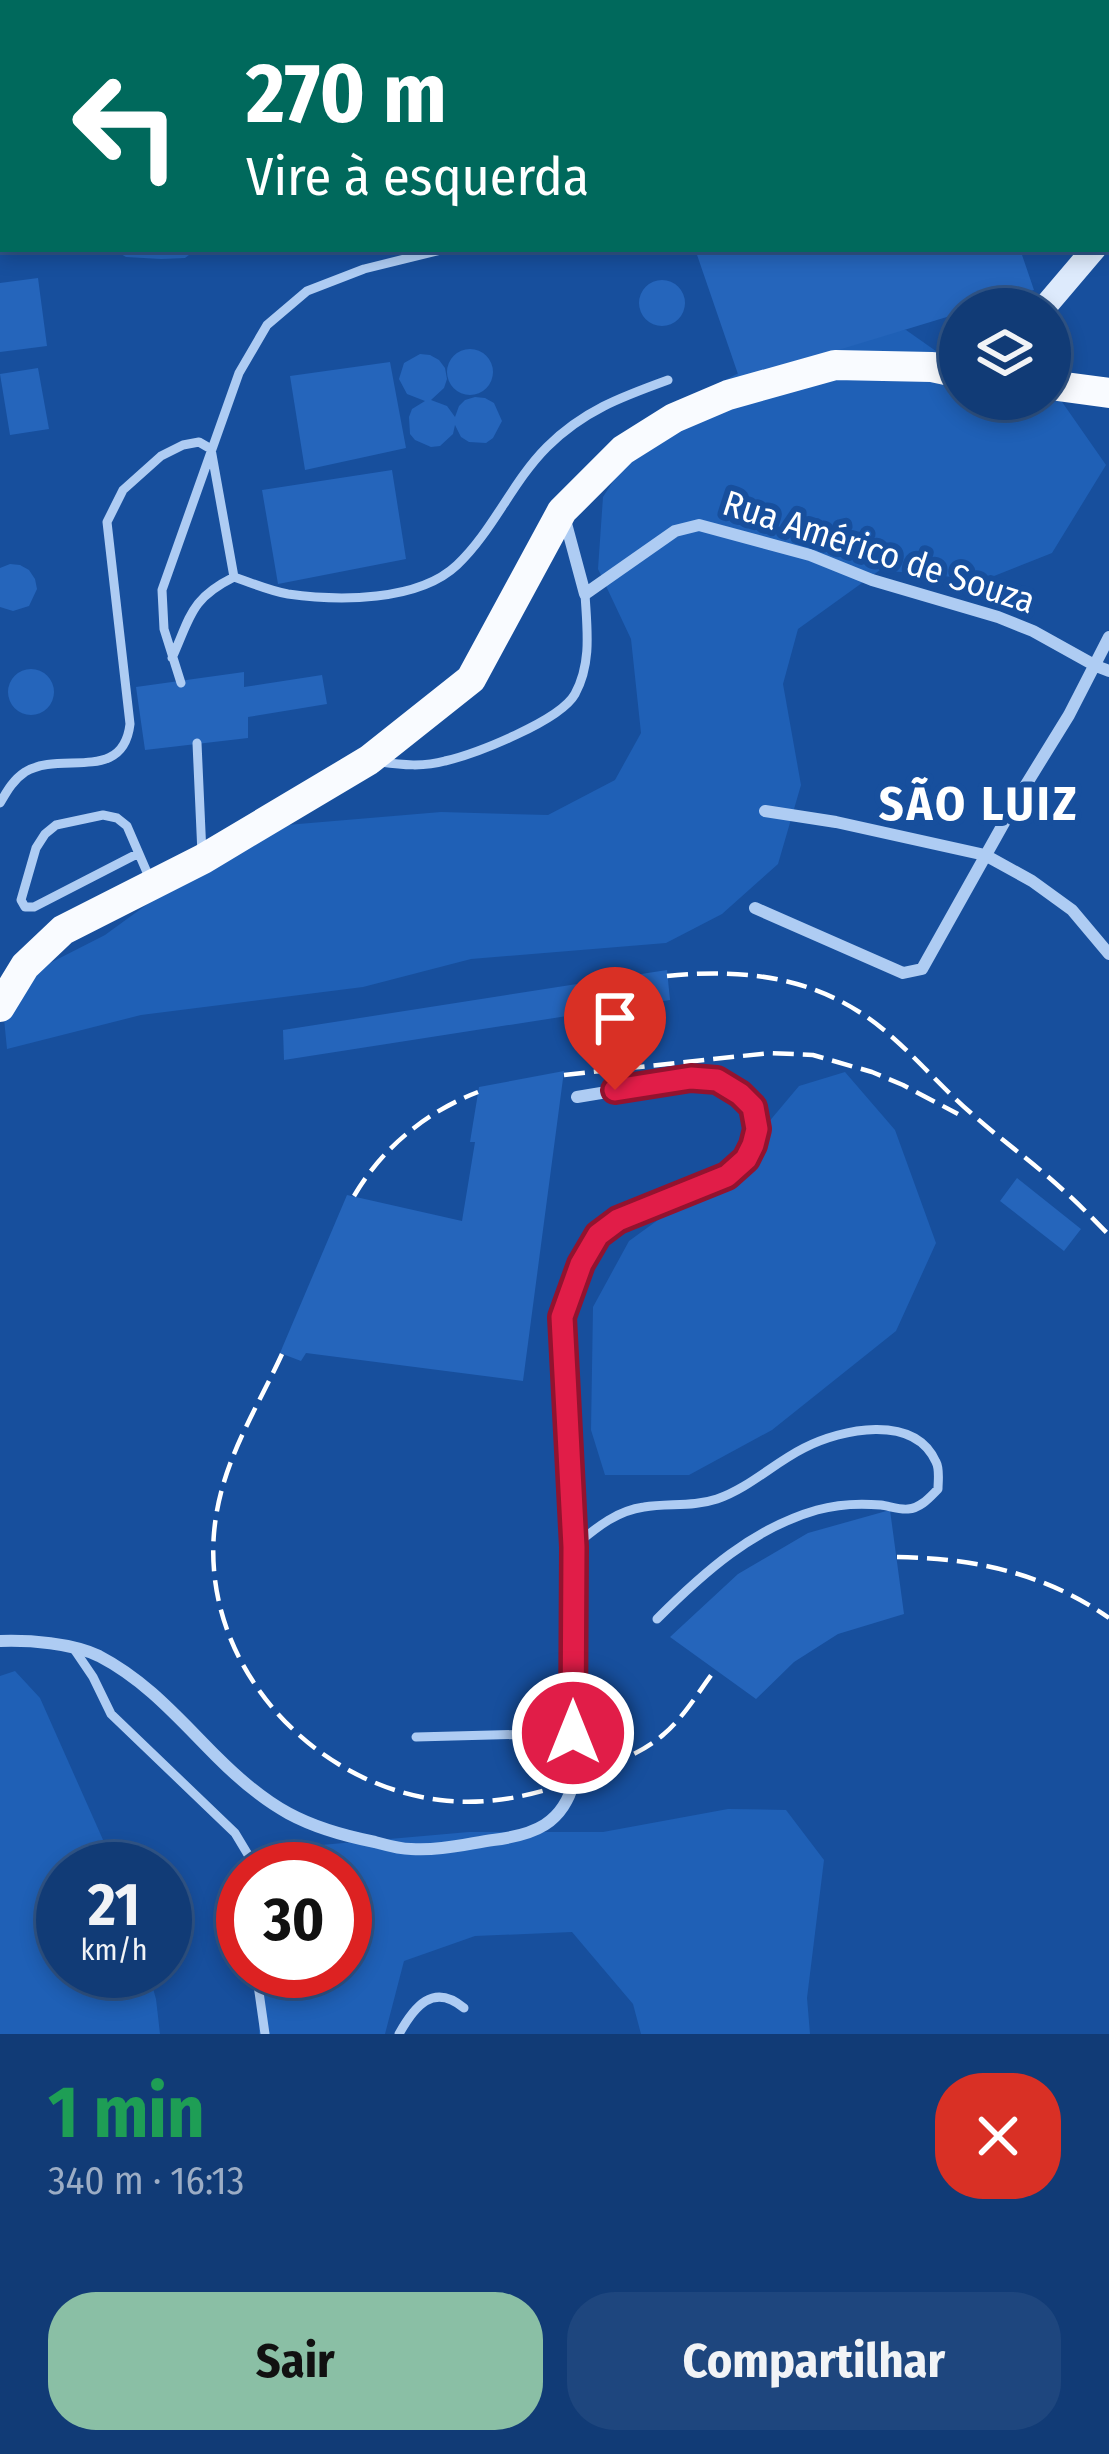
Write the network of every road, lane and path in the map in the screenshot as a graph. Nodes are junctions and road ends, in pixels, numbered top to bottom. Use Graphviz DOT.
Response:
graph roads {
  1 [pos="433,252"];
  2 [pos="1091,252"];
  3 [pos="1060,288"];
  4 [pos="939,368"];
  5 [pos="668,380"];
  6 [pos="1071,388"];
  7 [pos="1109,393"];
  8 [pos="211,449"];
  9 [pos="562,511"];
  10 [pos="234,578"];
  11 [pos="585,595"];
  12 [pos="1109,637"];
  13 [pos="172,658"];
  14 [pos="1102,669"];
  15 [pos="181,682"];
  16 [pos="197,742"];
  17 [pos="369,760"];
  18 [pos="0,802"];
  19 [pos="765,811"];
  20 [pos="137,854"];
  21 [pos="985,856"];
  22 [pos="203,859"];
  23 [pos="153,884"];
  24 [pos="755,908"];
  25 [pos="1108,950"];
  26 [pos="0,1007"];
  27 [pos="577,1097"];
  28 [pos="574,1547"];
  29 [pos="658,1619"];
  30 [pos="0,1641"];
  31 [pos="74,1649"];
  32 [pos="573,1733"];
  33 [pos="416,1737"];
  34 [pos="241,1842"];
  35 [pos="260,1998"];
  36 [pos="464,2008"];
  37 [pos="265,2034"];
  38 [pos="399,2034"];
  1 -- 8 [label="lane"];
  2 -- 3 [label="main road"];
  4 -- 9 [label="main road"];
  5 -- 10 [label="lane"];
  6 -- 7 [label="main road"];
  8 -- 10 [label="lane"];
  8 -- 13 [label="lane"];
  8 -- 18 [label="lane"];
  9 -- 11 [label="street"];
  9 -- 17 [label="main road"];
  10 -- 13 [label="lane"];
  11 -- 14 [label="street, Rua Américo de Souza"];
  11 -- 17 [label="lane"];
  12 -- 14 [label="street"];
  13 -- 15 [label="lane"];
  14 -- 21 [label="street"];
  16 -- 22 [label="lane"];
  17 -- 22 [label="main road"];
  19 -- 21 [label="street"];
  20 -- 20 [label="lane"];
  20 -- 23 [label="lane"];
  21 -- 24 [label="street"];
  21 -- 25 [label="street"];
  22 -- 23 [label="main road"];
  23 -- 26 [label="main road"];
  27 -- 28 [label="street"];
  28 -- 29 [label="lane"];
  28 -- 32 [label="street"];
  30 -- 31 [label="street"];
  31 -- 32 [label="street"];
  31 -- 34 [label="lane"];
  32 -- 33 [label="lane"];
  35 -- 37 [label="lane"];
  36 -- 38 [label="lane"];
}
